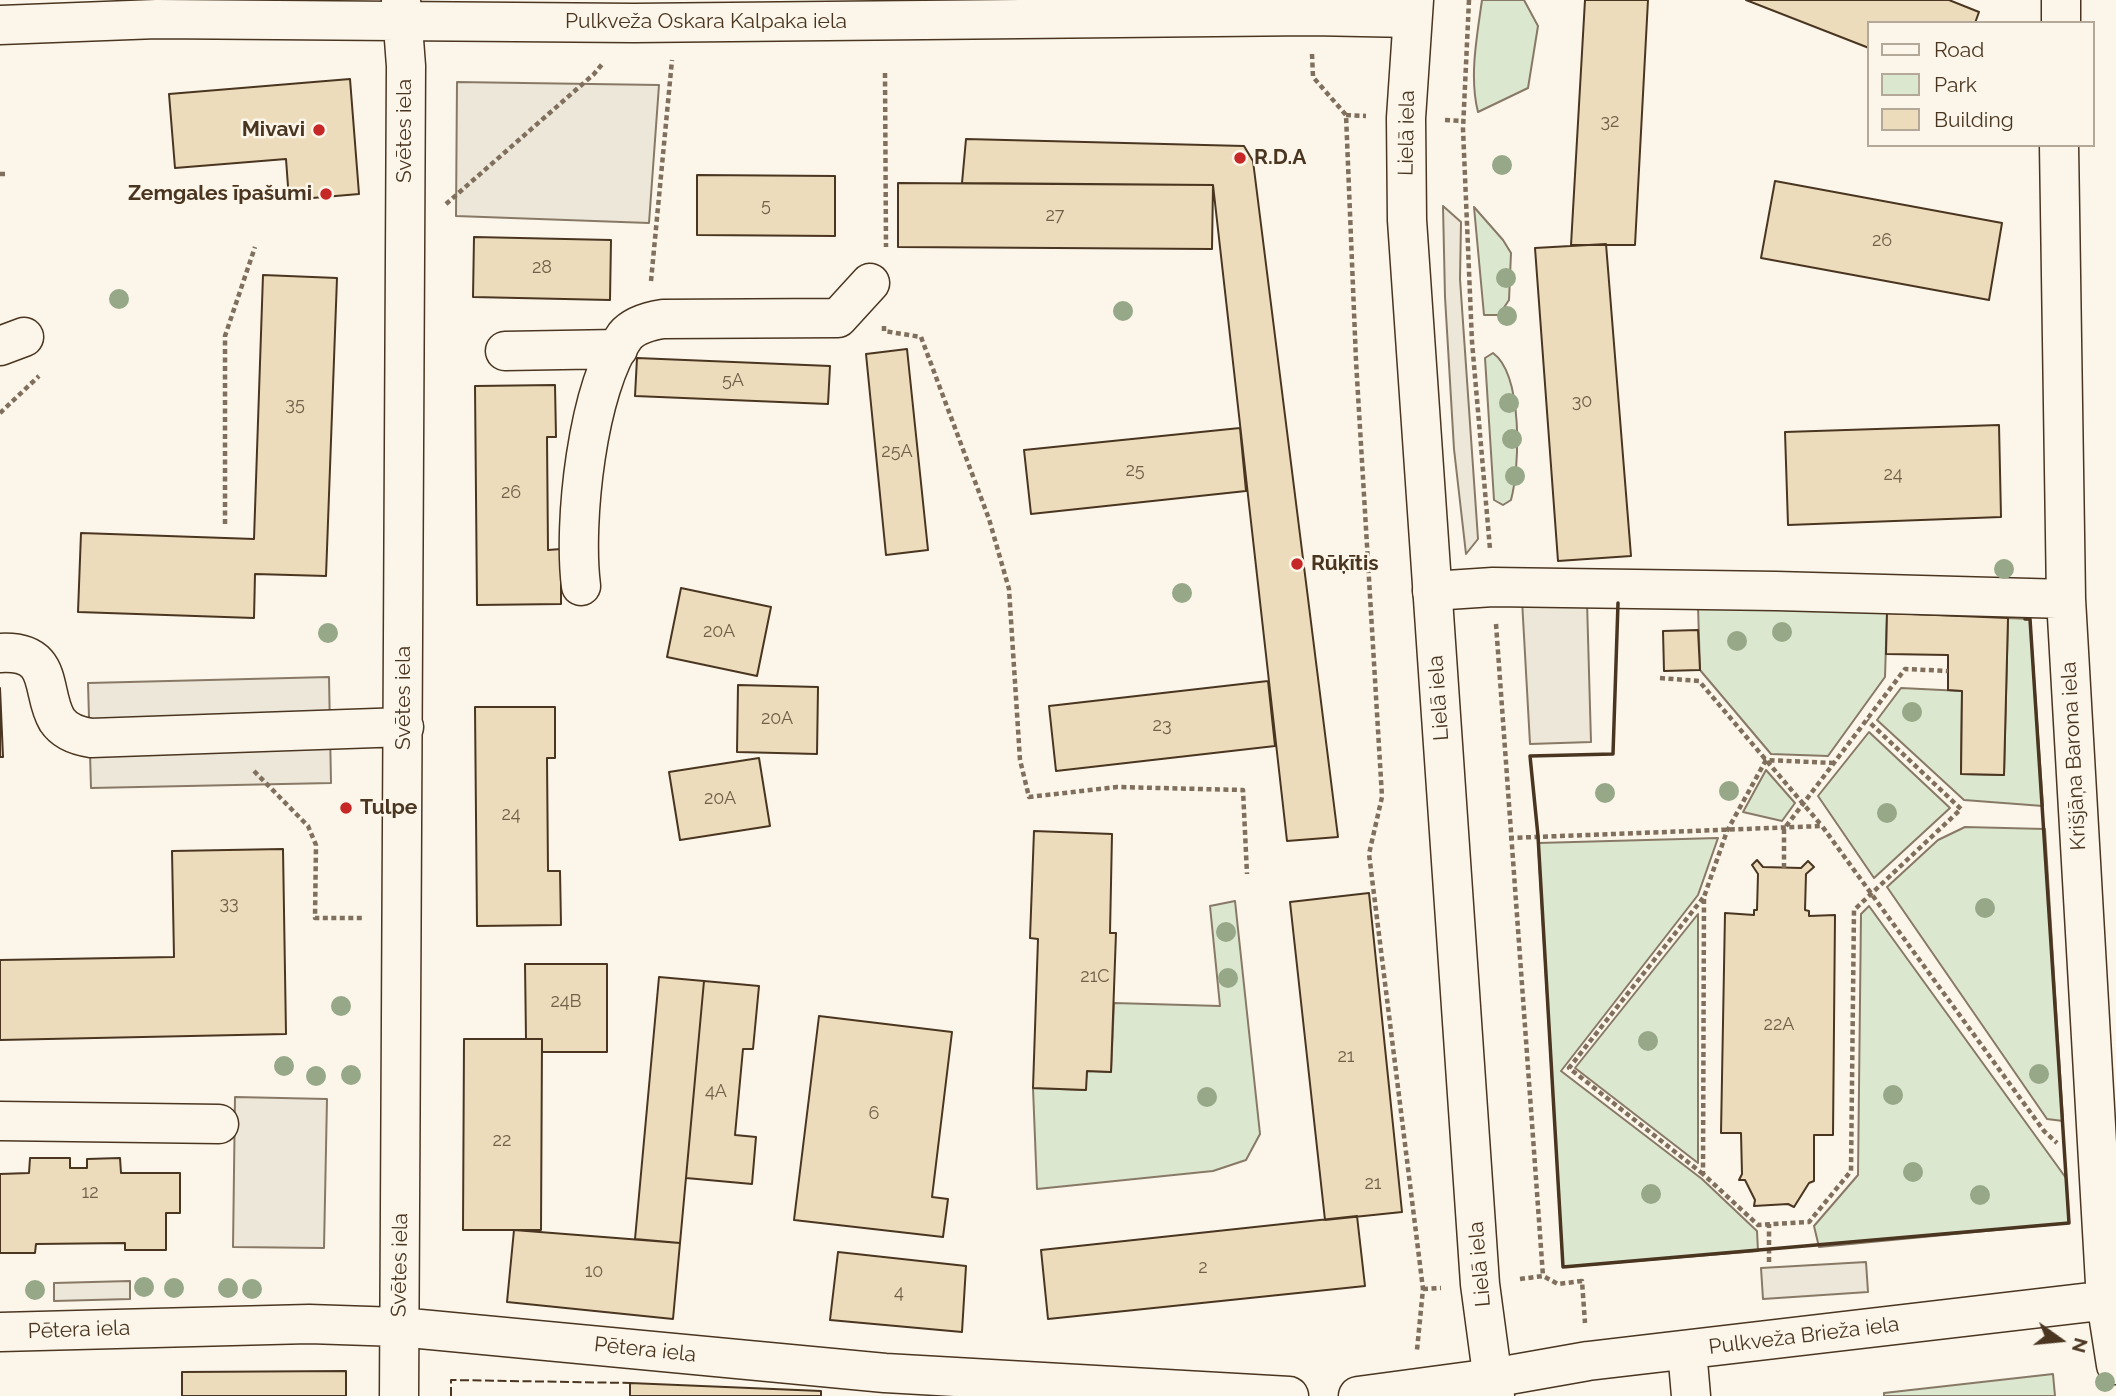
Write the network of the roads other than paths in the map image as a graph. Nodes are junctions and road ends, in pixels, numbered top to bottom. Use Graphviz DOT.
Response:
graph roads {
  1 [pos="2061,0"];
  2 [pos="156,9"];
  3 [pos="1413,9"];
  4 [pos="401,11"];
  5 [pos="2061,21"];
  6 [pos="0,25"];
  7 [pos="2059,147"];
  8 [pos="878,268"];
  9 [pos="618,349"];
  10 [pos="505,351"];
  11 [pos="581,586"];
  12 [pos="1432,591"];
  13 [pos="2066,599"];
  14 [pos="0,653"];
  15 [pos="404,727"];
  16 [pos="0,1121"];
  17 [pos="219,1124"];
  18 [pos="2111,1300"];
  19 [pos="399,1326"];
  20 [pos="0,1332"];
  21 [pos="1687,1350"];
  22 [pos="2116,1365"];
  23 [pos="885,1385"];
  24 [pos="1493,1387"];
  25 [pos="399,1396"];
  26 [pos="1289,1396"];
  27 [pos="1358,1396"];
  28 [pos="1691,1396"];
  1 -- 5 [label="street"];
  2 -- 4 [label="street, Pulkveža Oskara Kalpaka iela"];
  2 -- 6 [label="street, Pulkveža Oskara Kalpaka iela"];
  3 -- 4 [label="street, Pulkveža Oskara Kalpaka iela"];
  3 -- 12 [label="street, Lielā iela"];
  4 -- 15 [label="street, Svētes iela"];
  7 -- 13 [label="street, Krišjāņa Barona iela"];
  8 -- 9 [label="street"];
  9 -- 10 [label="street"];
  9 -- 11 [label="street"];
  12 -- 13 [label="street"];
  12 -- 24 [label="street, Lielā iela"];
  13 -- 18 [label="street, Krišjāņa Barona iela"];
  14 -- 15 [label="street"];
  15 -- 19 [label="street, Svētes iela"];
  16 -- 17 [label="street"];
  18 -- 21 [label="street, Pulkveža Brieža iela"];
  18 -- 22 [label="street, Krišjāņa Barona iela"];
  19 -- 20 [label="street, Pētera iela"];
  19 -- 23 [label="street, Pētera iela"];
  19 -- 25 [label="street, Svētes iela"];
  21 -- 24 [label="street, Pulkveža Brieža iela"];
  21 -- 28 [label="street"];
  23 -- 26 [label="street, Pētera iela"];
  24 -- 27 [label="street"];
}
